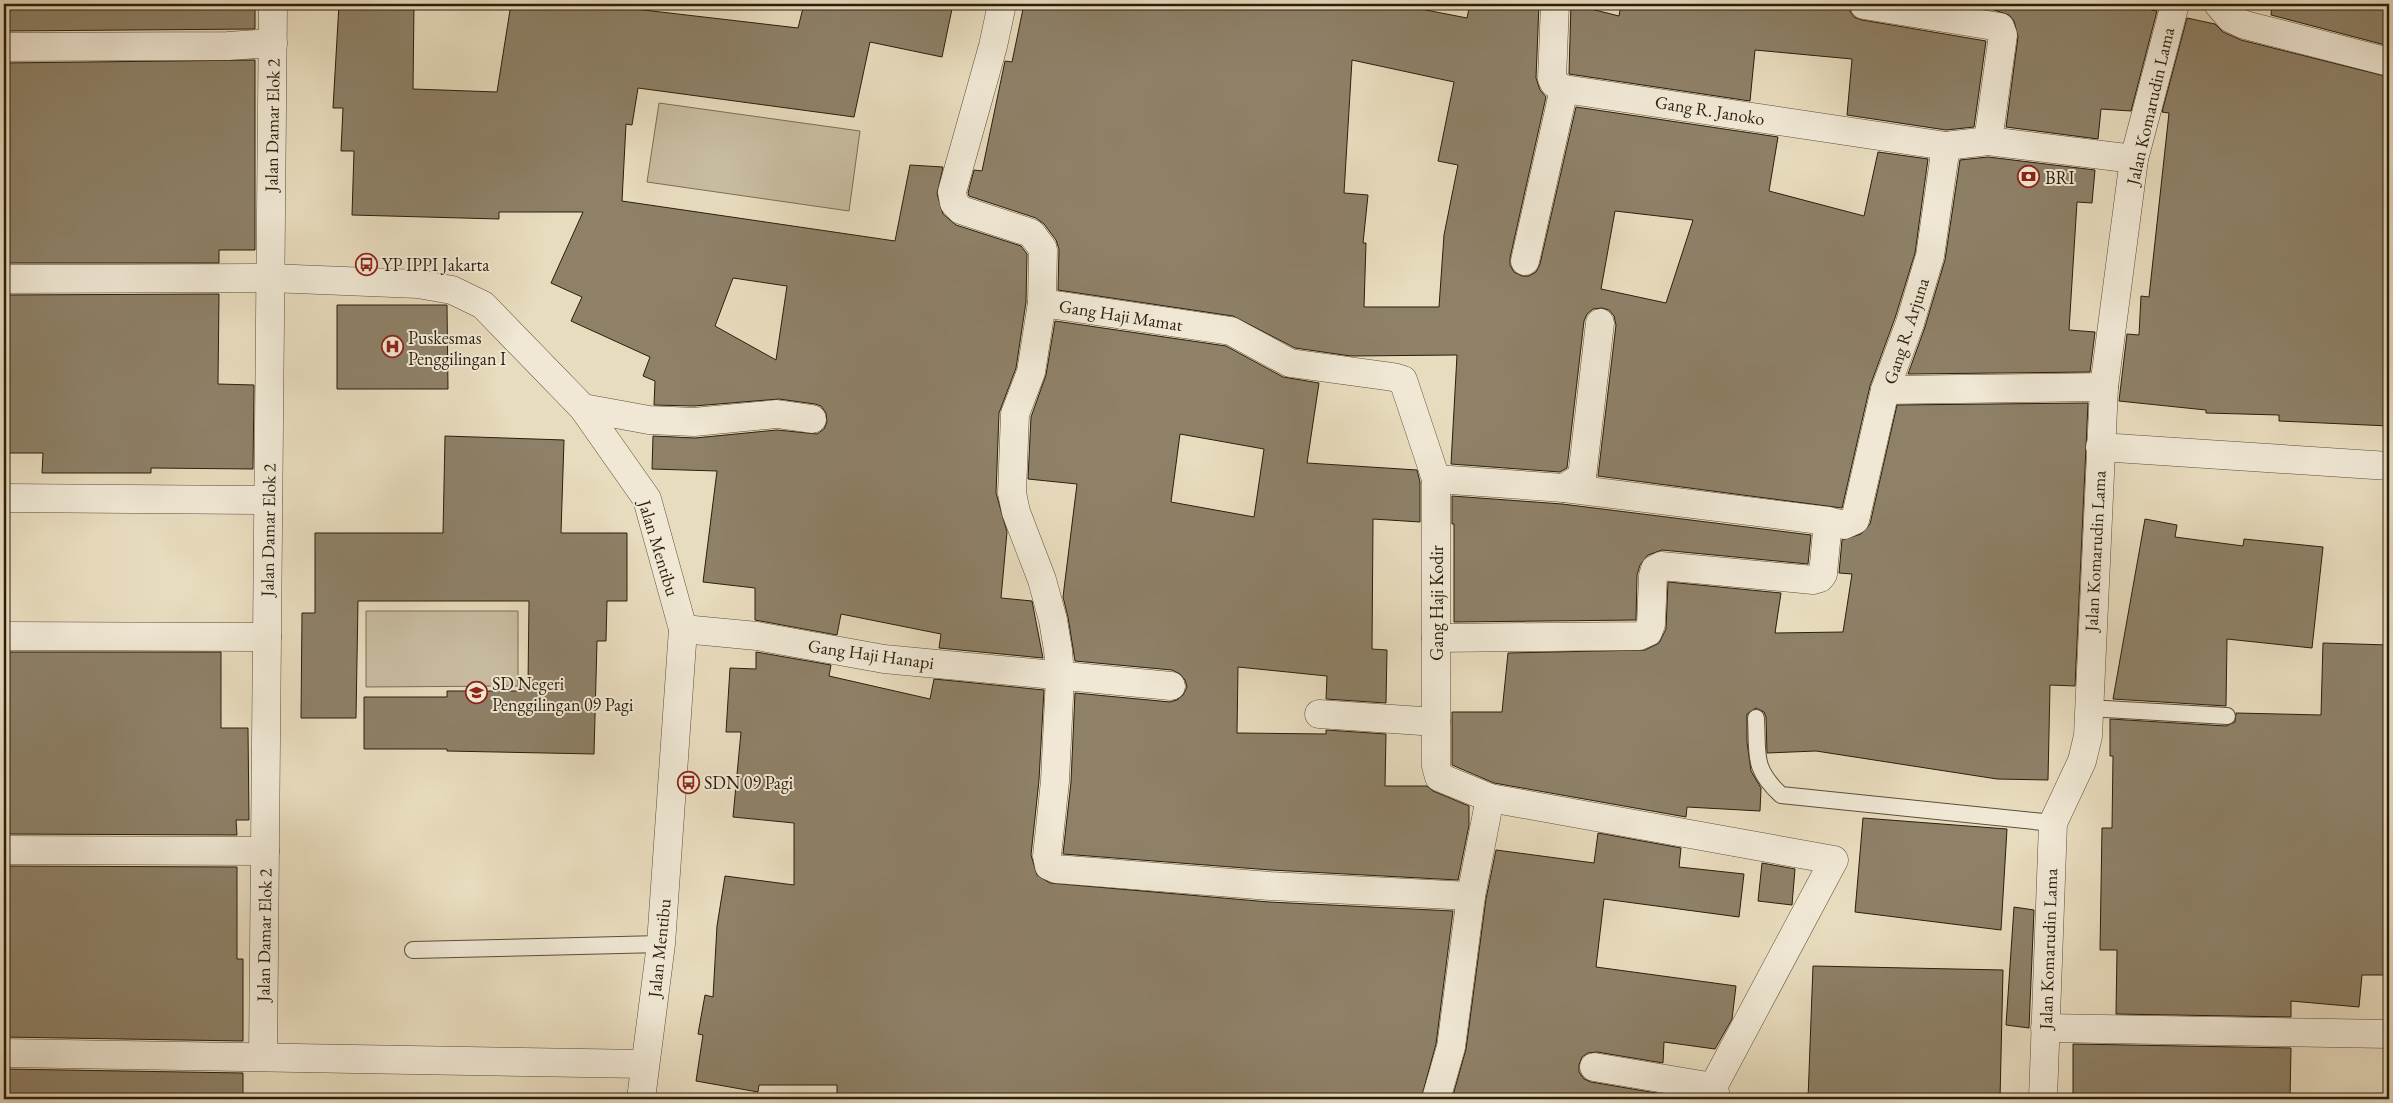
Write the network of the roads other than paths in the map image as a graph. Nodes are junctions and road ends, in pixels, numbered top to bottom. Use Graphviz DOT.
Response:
graph roads {
  1 [pos="274,4"];
  2 [pos="1002,4"];
  3 [pos="1555,4"];
  4 [pos="2175,4"];
  5 [pos="2218,4"];
  6 [pos="1864,5"];
  7 [pos="273,43"];
  8 [pos="4,47"];
  9 [pos="2389,62"];
  10 [pos="1564,89"];
  11 [pos="1988,141"];
  12 [pos="1946,146"];
  13 [pos="2134,159"];
  14 [pos="1525,261"];
  15 [pos="4,278"];
  16 [pos="270,278"];
  17 [pos="1042,303"];
  18 [pos="1600,323"];
  19 [pos="1403,380"];
  20 [pos="2104,387"];
  21 [pos="1885,390"];
  22 [pos="583,408"];
  23 [pos="812,419"];
  24 [pos="2100,448"];
  25 [pos="2389,466"];
  26 [pos="1436,479"];
  27 [pos="1564,488"];
  28 [pos="4,498"];
  29 [pos="268,500"];
  30 [pos="1828,522"];
  31 [pos="683,628"];
  32 [pos="4,636"];
  33 [pos="267,637"];
  34 [pos="1436,638"];
  35 [pos="1060,676"];
  36 [pos="1170,686"];
  37 [pos="2088,708"];
  38 [pos="1319,714"];
  39 [pos="2227,716"];
  40 [pos="1756,718"];
  41 [pos="1436,722"];
  42 [pos="1490,798"];
  43 [pos="2053,824"];
  44 [pos="4,850"];
  45 [pos="265,851"];
  46 [pos="1471,896"];
  47 [pos="661,944"];
  48 [pos="413,950"];
  49 [pos="2045,1028"];
  50 [pos="2389,1034"];
  51 [pos="4,1053"];
  52 [pos="263,1057"];
  53 [pos="645,1064"];
  54 [pos="1594,1067"];
  55 [pos="1715,1093"];
  56 [pos="641,1099"];
  57 [pos="1436,1099"];
  58 [pos="2042,1099"];
  1 -- 7 [label="street, Jalan Damar Elok 2"];
  2 -- 17 [label="street, Gang Haji Mamat"];
  3 -- 10 [label="street"];
  4 -- 13 [label="street, Jalan Komarudin Lama"];
  5 -- 9 [label="street"];
  6 -- 11 [label="street"];
  7 -- 8 [label="street"];
  7 -- 16 [label="street, Jalan Damar Elok 2"];
  10 -- 12 [label="street, Gang R. Janoko"];
  10 -- 14 [label="street"];
  11 -- 12 [label="street, Gang R. Janoko"];
  11 -- 13 [label="street, Gang R. Janoko"];
  12 -- 21 [label="street, Gang R. Arjuna"];
  13 -- 20 [label="street, Jalan Komarudin Lama"];
  15 -- 16 [label="street, Jalan Mentibu"];
  16 -- 22 [label="street, Jalan Mentibu"];
  16 -- 29 [label="street, Jalan Damar Elok 2"];
  17 -- 19 [label="street, Gang Haji Mamat"];
  17 -- 35 [label="street"];
  18 -- 27 [label="street"];
  19 -- 26 [label="street, Gang Haji Kodir"];
  20 -- 21 [label="street, Gang R. Arjuna"];
  20 -- 24 [label="street, Jalan Komarudin Lama"];
  21 -- 30 [label="street"];
  22 -- 23 [label="street"];
  22 -- 31 [label="street, Jalan Mentibu"];
  24 -- 25 [label="street"];
  24 -- 37 [label="street, Jalan Komarudin Lama"];
  26 -- 27 [label="street"];
  26 -- 34 [label="street, Gang Haji Kodir"];
  27 -- 30 [label="street"];
  28 -- 29 [label="street"];
  29 -- 33 [label="street, Jalan Damar Elok 2"];
  30 -- 34 [label="street"];
  31 -- 35 [label="street, Gang Haji Hanapi"];
  31 -- 47 [label="street, Jalan Mentibu"];
  32 -- 33 [label="street"];
  33 -- 45 [label="street, Jalan Damar Elok 2"];
  34 -- 41 [label="street, Gang Haji Kodir"];
  35 -- 36 [label="street, Gang Haji Hanapi"];
  35 -- 46 [label="street"];
  37 -- 39 [label="lane"];
  37 -- 43 [label="street, Jalan Komarudin Lama"];
  38 -- 41 [label="street"];
  40 -- 43 [label="lane"];
  41 -- 42 [label="street, Gang Haji Kodir"];
  42 -- 46 [label="street"];
  42 -- 55 [label="street"];
  43 -- 49 [label="street, Jalan Komarudin Lama"];
  44 -- 45 [label="street"];
  45 -- 52 [label="street, Jalan Damar Elok 2"];
  46 -- 57 [label="street"];
  47 -- 48 [label="lane"];
  47 -- 53 [label="street, Jalan Mentibu"];
  49 -- 50 [label="street"];
  49 -- 58 [label="street, Jalan Komarudin Lama"];
  51 -- 52 [label="street"];
  52 -- 53 [label="street"];
  53 -- 56 [label="street, Jalan Mentibu"];
  54 -- 55 [label="street"];
}
